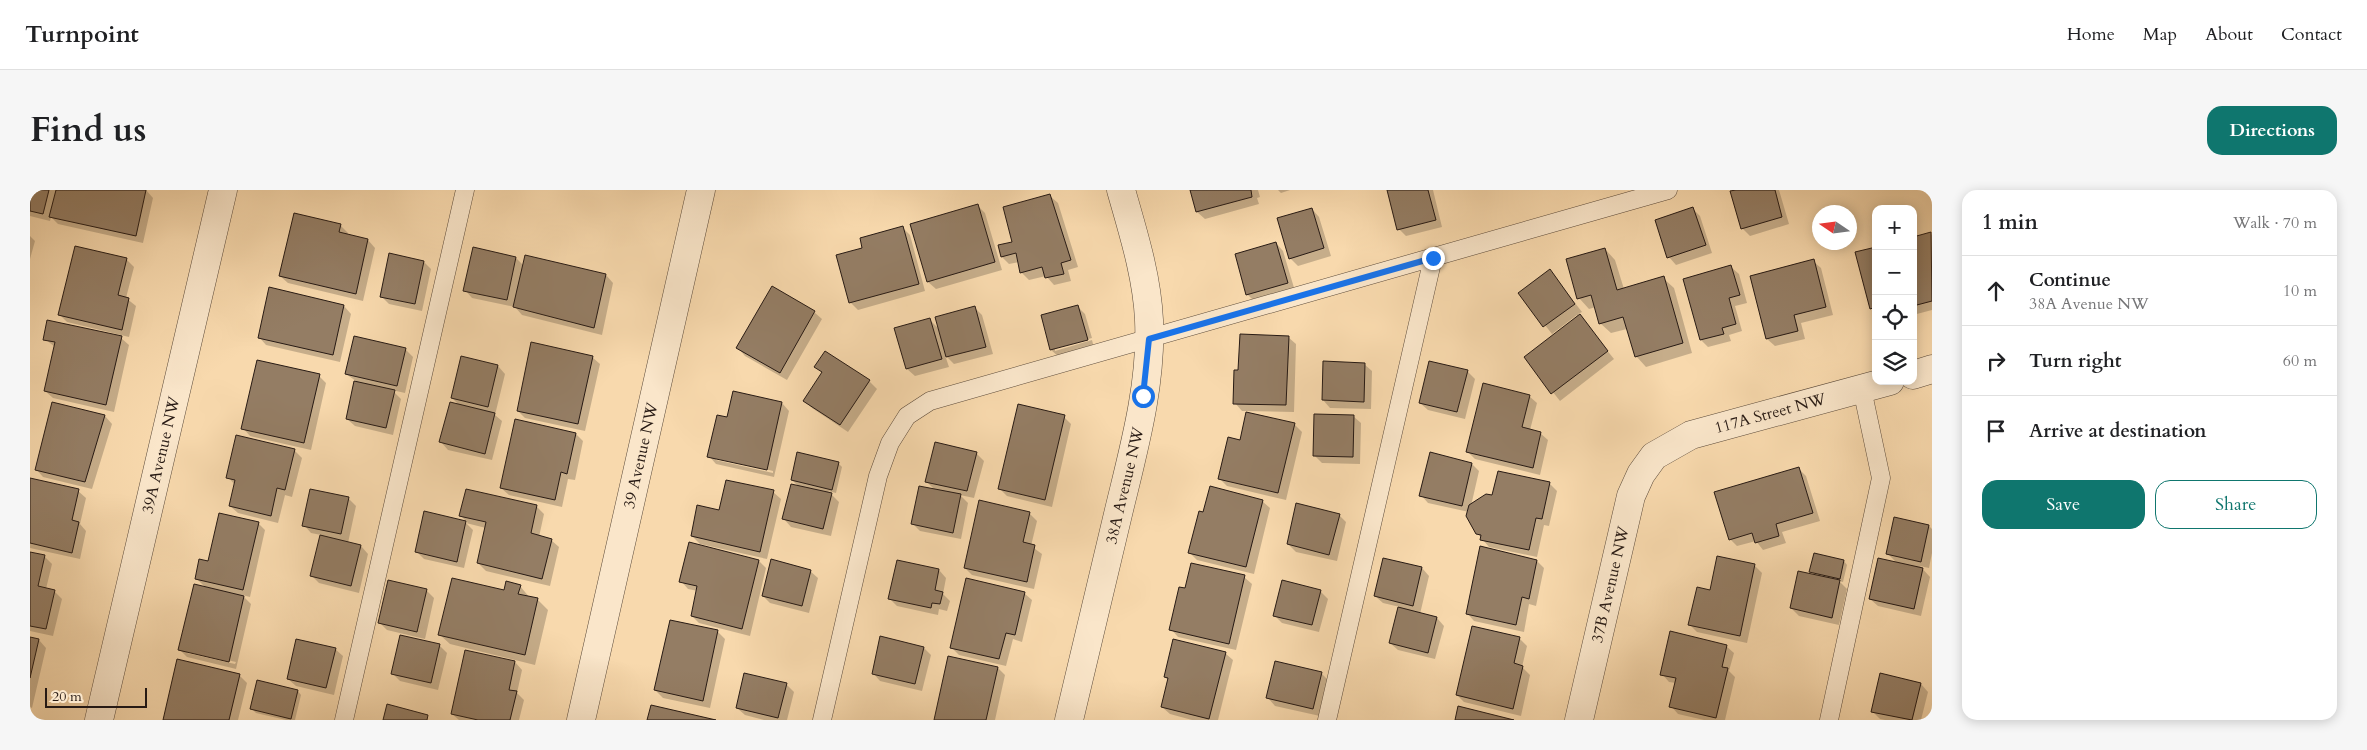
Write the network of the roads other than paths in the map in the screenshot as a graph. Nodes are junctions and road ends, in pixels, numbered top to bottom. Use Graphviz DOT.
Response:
graph roads {
  1 [pos="223,190"];
  2 [pos="465,190"];
  3 [pos="702,190"];
  4 [pos="1121,190"];
  5 [pos="1668,190"];
  6 [pos="1433,258"];
  7 [pos="1149,339"];
  8 [pos="1932,369"];
  9 [pos="1917,374"];
  10 [pos="1876,385"];
  11 [pos="1862,389"];
  12 [pos="1654,456"];
  13 [pos="99,720"];
  14 [pos="344,720"];
  15 [pos="581,720"];
  16 [pos="822,720"];
  17 [pos="1069,720"];
  18 [pos="1327,720"];
  19 [pos="1579,720"];
  20 [pos="1829,720"];
  1 -- 13 [label="street, 39A Avenue NW"];
  2 -- 14 [label="lane"];
  3 -- 15 [label="street, 39 Avenue NW"];
  4 -- 7 [label="street, 38A Avenue NW"];
  5 -- 6 [label="lane"];
  6 -- 7 [label="lane"];
  6 -- 18 [label="lane"];
  7 -- 16 [label="lane"];
  7 -- 17 [label="street, 38A Avenue NW"];
  8 -- 9 [label="street"];
  10 -- 11 [label="street, 117A Street NW"];
  11 -- 12 [label="street, 117A Street NW"];
  11 -- 20 [label="lane"];
  12 -- 19 [label="street, 37B Avenue NW"];
}
